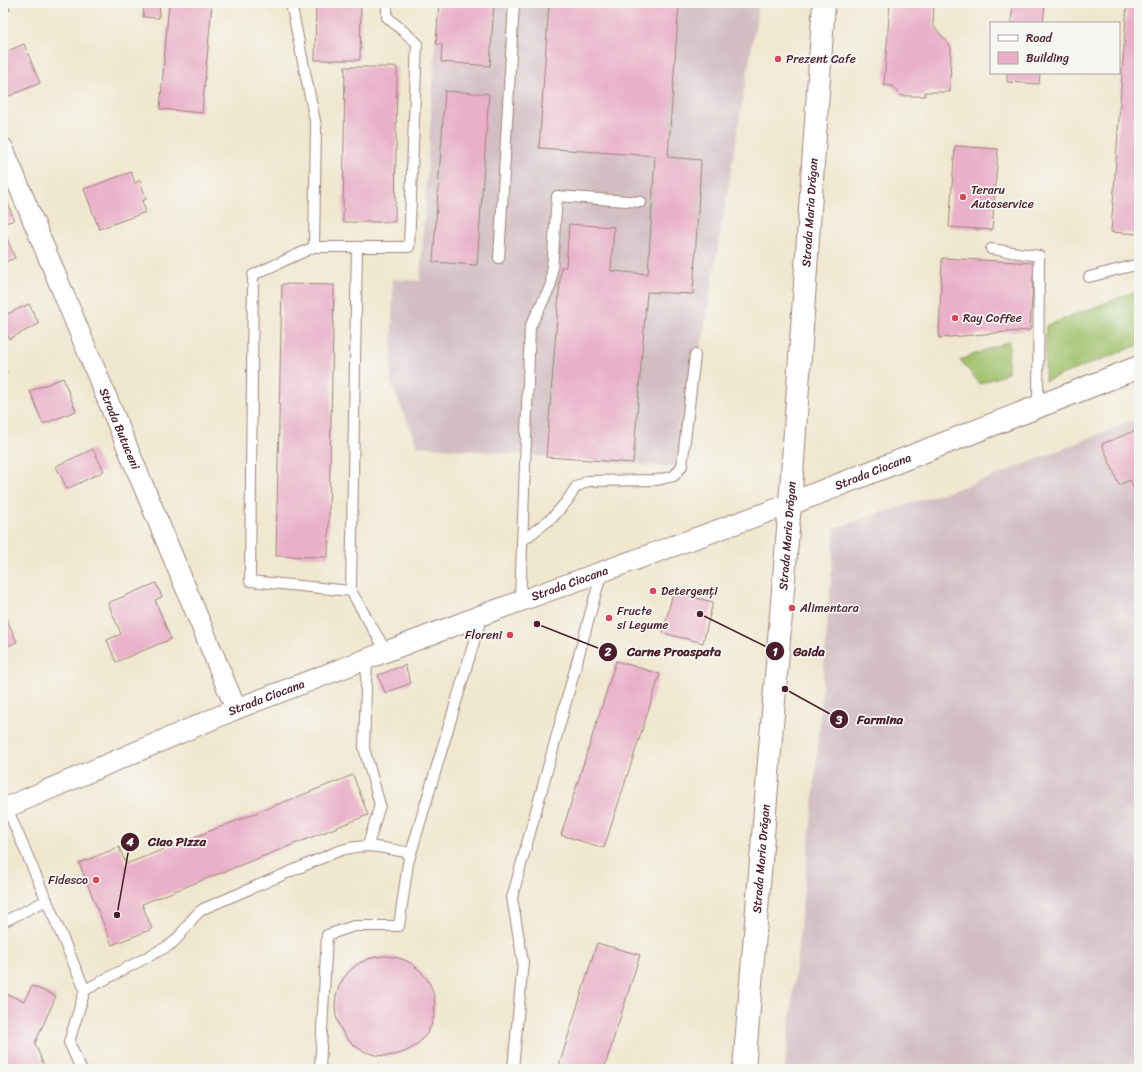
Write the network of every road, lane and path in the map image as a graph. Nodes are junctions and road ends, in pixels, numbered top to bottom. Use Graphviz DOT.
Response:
graph roads {
  1 [pos="291,3"];
  2 [pos="387,3"];
  3 [pos="514,3"];
  4 [pos="824,3"];
  5 [pos="3,148"];
  6 [pos="641,202"];
  7 [pos="314,247"];
  8 [pos="357,247"];
  9 [pos="991,249"];
  10 [pos="499,258"];
  11 [pos="1139,264"];
  12 [pos="1089,278"];
  13 [pos="695,355"];
  14 [pos="1139,367"];
  15 [pos="1038,406"];
  16 [pos="790,504"];
  17 [pos="522,541"];
  18 [pos="602,571"];
  19 [pos="351,590"];
  20 [pos="520,601"];
  21 [pos="482,615"];
  22 [pos="386,651"];
  23 [pos="367,659"];
  24 [pos="236,709"];
  25 [pos="4,805"];
  26 [pos="368,845"];
  27 [pos="411,853"];
  28 [pos="47,900"];
  29 [pos="3,922"];
  30 [pos="85,990"];
  31 [pos="81,1069"];
  32 [pos="320,1069"];
  33 [pos="513,1069"];
  34 [pos="744,1069"];
  1 -- 7 [label="lane"];
  2 -- 8 [label="lane"];
  3 -- 10 [label="lane"];
  4 -- 16 [label="main road, Strada Maria Drăgan"];
  5 -- 24 [label="street, Strada Butuceni"];
  6 -- 17 [label="lane"];
  7 -- 8 [label="lane"];
  7 -- 19 [label="lane"];
  8 -- 19 [label="lane"];
  9 -- 15 [label="lane"];
  11 -- 12 [label="lane"];
  13 -- 17 [label="lane"];
  14 -- 15 [label="main road, Strada Ciocana"];
  15 -- 16 [label="main road, Strada Ciocana"];
  16 -- 18 [label="street, Strada Ciocana"];
  16 -- 34 [label="main road, Strada Maria Drăgan"];
  17 -- 20 [label="lane"];
  18 -- 20 [label="street, Strada Ciocana"];
  18 -- 33 [label="lane"];
  19 -- 22 [label="lane"];
  20 -- 21 [label="street, Strada Ciocana"];
  21 -- 22 [label="street, Strada Ciocana"];
  21 -- 27 [label="lane"];
  22 -- 23 [label="street, Strada Ciocana"];
  23 -- 24 [label="street, Strada Ciocana"];
  23 -- 26 [label="lane"];
  24 -- 25 [label="street, Strada Ciocana"];
  25 -- 28 [label="lane"];
  26 -- 27 [label="lane"];
  26 -- 30 [label="lane"];
  27 -- 32 [label="lane"];
  28 -- 29 [label="lane"];
  28 -- 30 [label="lane"];
  30 -- 31 [label="lane"];
}
